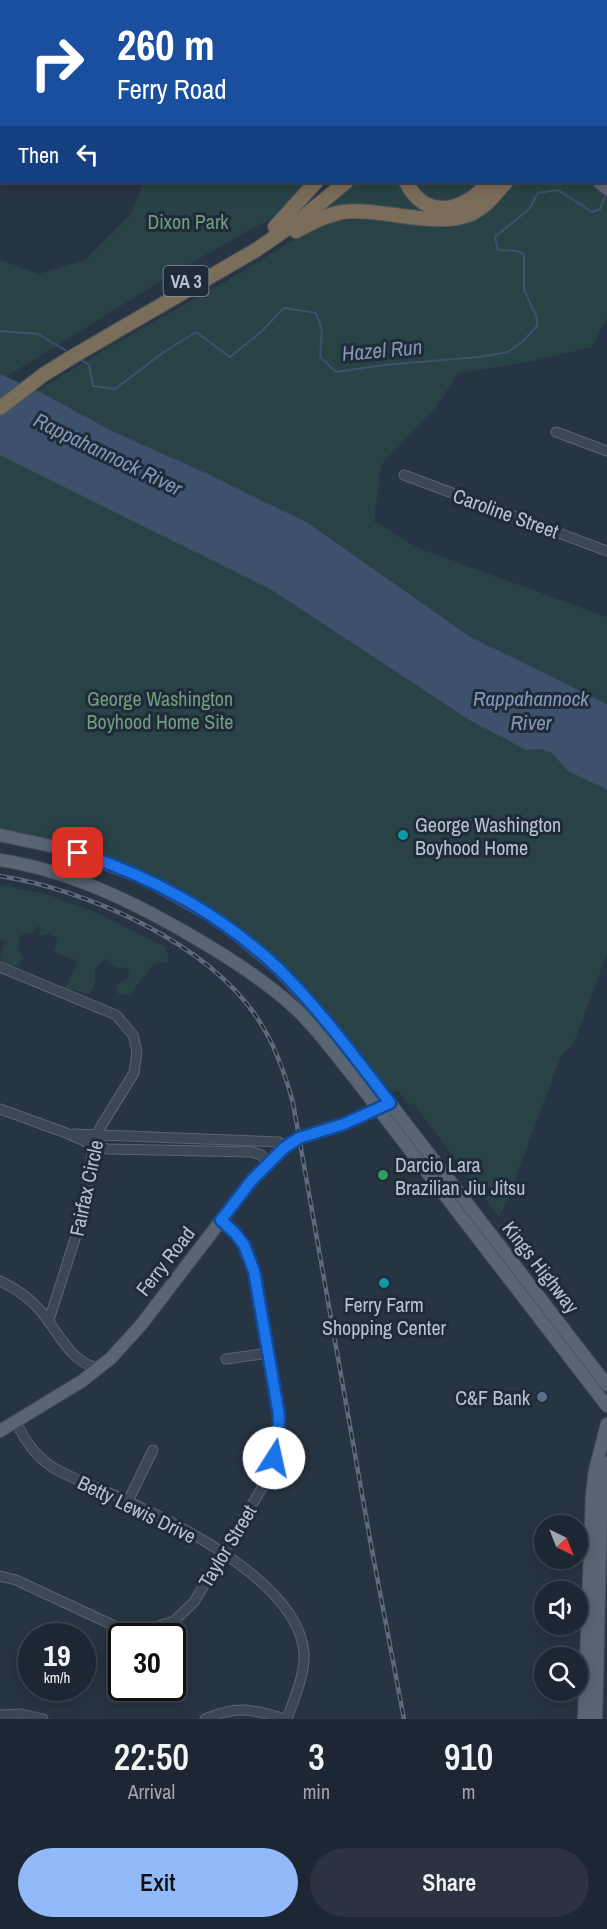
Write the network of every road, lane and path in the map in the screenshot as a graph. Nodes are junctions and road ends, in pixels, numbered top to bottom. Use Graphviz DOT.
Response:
graph roads {
  1 [pos="315,183"];
  2 [pos="333,183"];
  3 [pos="345,183"];
  4 [pos="407,183"];
  5 [pos="488,183"];
  6 [pos="505,183"];
  7 [pos="275,228"];
  8 [pos="238,261"];
  9 [pos="101,336"];
  10 [pos="0,396"];
  11 [pos="0,408"];
  12 [pos="556,432"];
  13 [pos="607,451"];
  14 [pos="404,475"];
  15 [pos="607,551"];
  16 [pos="0,835"];
  17 [pos="0,860"];
  18 [pos="0,967"];
  19 [pos="385,1106"];
  20 [pos="1,1108"];
  21 [pos="94,1141"];
  22 [pos="284,1148"];
  23 [pos="268,1162"];
  24 [pos="221,1220"];
  25 [pos="0,1281"];
  26 [pos="49,1320"];
  27 [pos="269,1353"];
  28 [pos="225,1359"];
  29 [pos="100,1368"];
  30 [pos="607,1385"];
  31 [pos="607,1406"];
  32 [pos="16,1422"];
  33 [pos="607,1424"];
  34 [pos="0,1431"];
  35 [pos="153,1450"];
  36 [pos="607,1463"];
  37 [pos="128,1501"];
  38 [pos="224,1554"];
  39 [pos="0,1576"];
  40 [pos="589,1583"];
  41 [pos="604,1603"];
  42 [pos="603,1620"];
  43 [pos="0,1715"];
  44 [pos="43,1719"];
  45 [pos="205,1719"];
  46 [pos="286,1719"];
  47 [pos="584,1719"];
  48 [pos="596,1719"];
  1 -- 7 [label="highway"];
  2 -- 7 [label="highway, VA 3"];
  3 -- 8 [label="highway, VA 3"];
  4 -- 5 [label="highway"];
  6 -- 8 [label="highway"];
  7 -- 9 [label="highway, VA 3"];
  8 -- 9 [label="highway, VA 3"];
  9 -- 10 [label="highway, VA 3"];
  9 -- 11 [label="highway, VA 3"];
  12 -- 13 [label="street"];
  14 -- 15 [label="street, Caroline Street"];
  16 -- 19 [label="main road, Kings Highway"];
  17 -- 19 [label="main road, Kings Highway"];
  18 -- 21 [label="street, Fairfax Circle"];
  19 -- 22 [label="main road, Ferry Road"];
  19 -- 30 [label="main road, Kings Highway"];
  19 -- 31 [label="main road, Kings Highway"];
  20 -- 21 [label="street"];
  21 -- 22 [label="street"];
  21 -- 23 [label="street"];
  21 -- 26 [label="street, Fairfax Circle"];
  22 -- 23 [label="main road, Ferry Road"];
  23 -- 24 [label="main road, Ferry Road"];
  24 -- 27 [label="street, Taylor Street"];
  24 -- 29 [label="main road, Ferry Road"];
  25 -- 26 [label="street"];
  26 -- 29 [label="street"];
  27 -- 28 [label="street"];
  27 -- 38 [label="street, Taylor Street"];
  29 -- 32 [label="main road, Ferry Road"];
  32 -- 34 [label="main road, Ferry Road"];
  32 -- 37 [label="street, Betty Lewis Drive"];
  33 -- 40 [label="main road"];
  35 -- 37 [label="street"];
  36 -- 41 [label="main road"];
  37 -- 38 [label="street, Betty Lewis Drive"];
  38 -- 39 [label="street, Taylor Street"];
  38 -- 46 [label="street, Betty Lewis Drive"];
  40 -- 42 [label="main road"];
  40 -- 47 [label="main road"];
  41 -- 42 [label="main road"];
  42 -- 48 [label="main road"];
  43 -- 44 [label="street"];
  45 -- 46 [label="street"];
}
